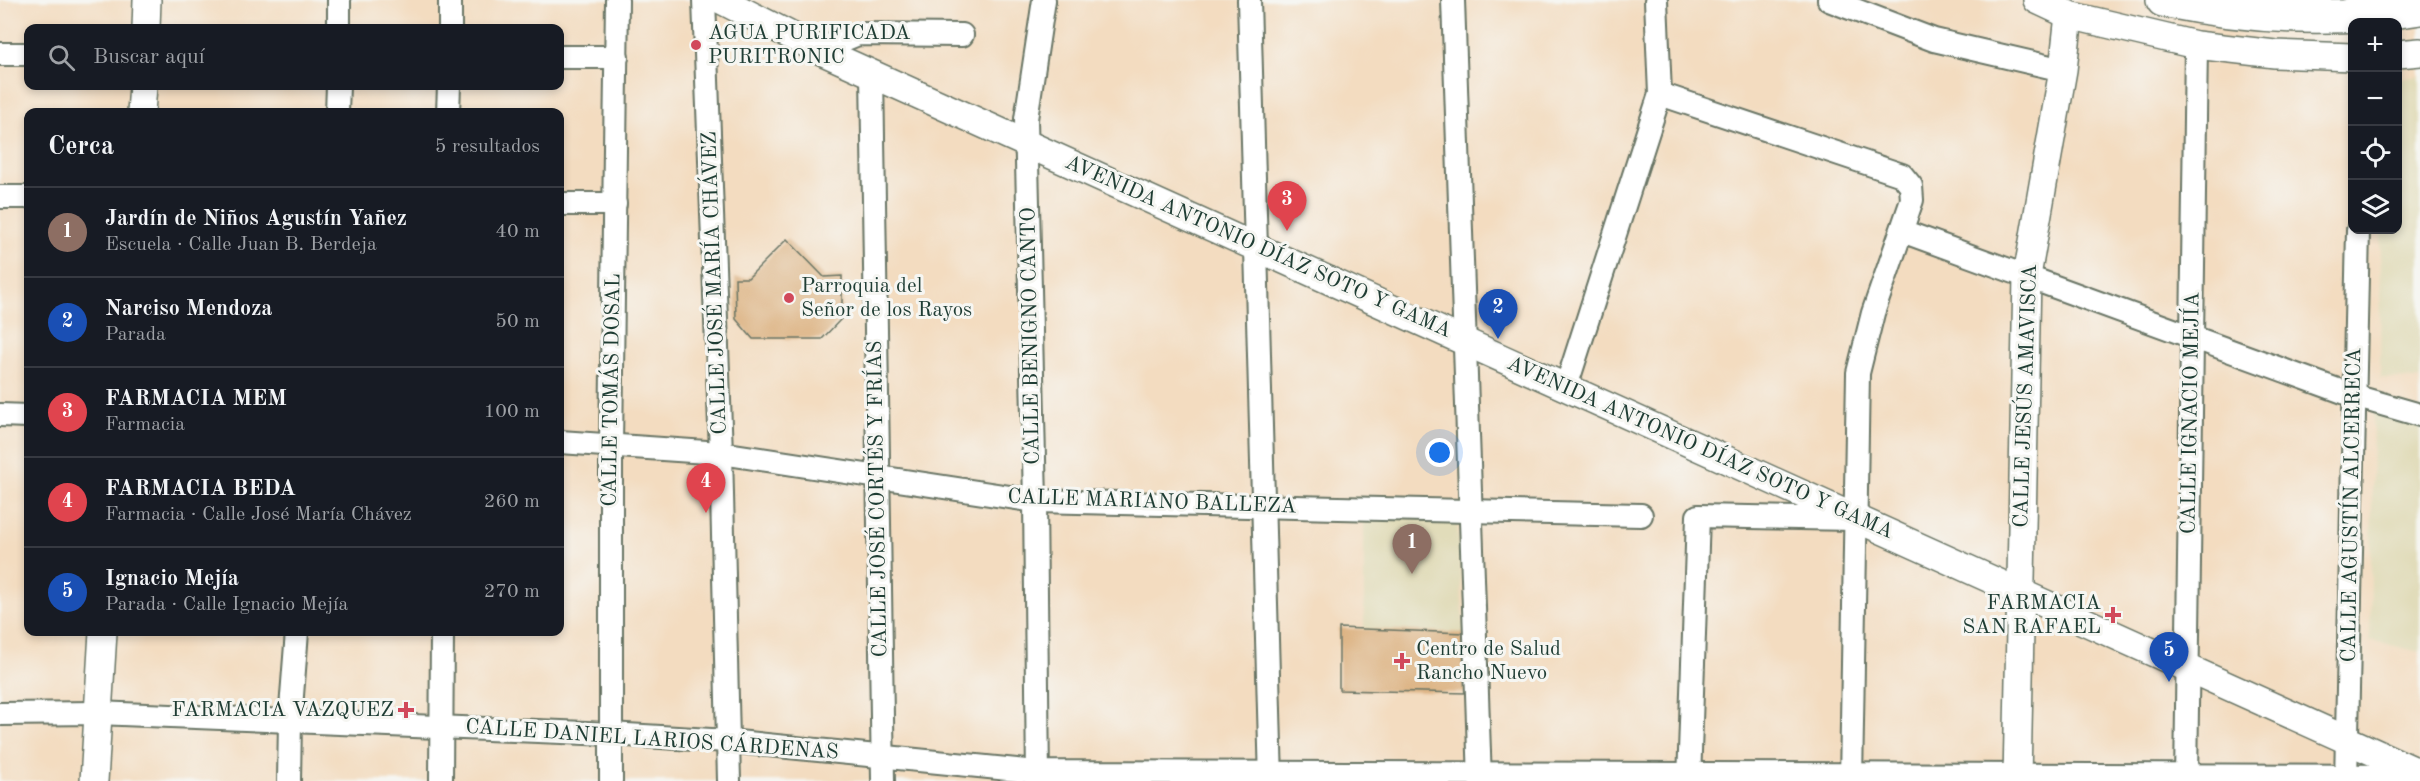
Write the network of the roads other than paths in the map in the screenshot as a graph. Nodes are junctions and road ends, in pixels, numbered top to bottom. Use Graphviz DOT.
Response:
graph roads {
  1 [pos="147,0"];
  2 [pos="339,0"];
  3 [pos="450,0"];
  4 [pos="617,0"];
  5 [pos="704,0"];
  6 [pos="721,0"];
  7 [pos="1044,0"];
  8 [pos="1249,0"];
  9 [pos="1453,0"];
  10 [pos="1656,0"];
  11 [pos="1829,0"];
  12 [pos="2037,0"];
  13 [pos="2163,0"];
  14 [pos="2420,8"];
  15 [pos="2069,15"];
  16 [pos="146,24"];
  17 [pos="339,24"];
  18 [pos="450,24"];
  19 [pos="962,35"];
  20 [pos="2196,45"];
  21 [pos="819,50"];
  22 [pos="2420,52"];
  23 [pos="0,54"];
  24 [pos="24,54"];
  25 [pos="2402,54"];
  26 [pos="564,57"];
  27 [pos="617,57"];
  28 [pos="2348,57"];
  29 [pos="2063,70"];
  30 [pos="872,73"];
  31 [pos="143,90"];
  32 [pos="338,90"];
  33 [pos="449,90"];
  34 [pos="1660,94"];
  35 [pos="141,108"];
  36 [pos="337,108"];
  37 [pos="448,108"];
  38 [pos="1027,142"];
  39 [pos="0,197"];
  40 [pos="24,197"];
  41 [pos="564,204"];
  42 [pos="615,204"];
  43 [pos="1902,231"];
  44 [pos="2358,234"];
  45 [pos="1254,244"];
  46 [pos="2027,276"];
  47 [pos="2192,336"];
  48 [pos="1465,342"];
  49 [pos="1566,387"];
  50 [pos="2355,396"];
  51 [pos="2420,414"];
  52 [pos="0,415"];
  53 [pos="24,416"];
  54 [pos="564,441"];
  55 [pos="611,445"];
  56 [pos="721,453"];
  57 [pos="877,479"];
  58 [pos="1035,501"];
  59 [pos="1263,506"];
  60 [pos="1471,511"];
  61 [pos="1641,515"];
  62 [pos="1855,519"];
  63 [pos="2020,594"];
  64 [pos="104,636"];
  65 [pos="297,636"];
  66 [pos="442,636"];
  67 [pos="2188,669"];
  68 [pos="97,713"];
  69 [pos="0,714"];
  70 [pos="290,721"];
  71 [pos="441,727"];
  72 [pos="610,734"];
  73 [pos="729,741"];
  74 [pos="2347,742"];
  75 [pos="882,756"];
  76 [pos="2420,774"];
  77 [pos="1037,777"];
  78 [pos="1271,778"];
  79 [pos="1480,778"];
  80 [pos="1689,778"];
  81 [pos="1851,778"];
  82 [pos="2017,778"];
  83 [pos="2186,778"];
  84 [pos="2346,778"];
  85 [pos="94,781"];
  86 [pos="289,781"];
  87 [pos="441,781"];
  88 [pos="611,781"];
  89 [pos="729,781"];
  90 [pos="883,781"];
  1 -- 16 [label="street"];
  2 -- 17 [label="street"];
  3 -- 18 [label="street"];
  4 -- 27 [label="street, CALLE TOMÁS DOSAL"];
  5 -- 56 [label="street, CALLE JOSÉ MARÍA CHÁVEZ"];
  6 -- 21 [label="street, AVENIDA ANTONIO DÍAZ SOTO Y GAMA"];
  7 -- 38 [label="street, CALLE BENIGNO CANTO"];
  8 -- 45 [label="street"];
  9 -- 48 [label="street"];
  10 -- 34 [label="street"];
  11 -- 29 [label="street"];
  12 -- 15 [label="street"];
  13 -- 14 [label="highway"];
  15 -- 20 [label="street"];
  15 -- 29 [label="street, CALLE JESÚS AMAVISCA"];
  19 -- 21 [label="street"];
  20 -- 28 [label="street"];
  20 -- 47 [label="street, CALLE IGNACIO MEJÍA"];
  21 -- 30 [label="street, AVENIDA ANTONIO DÍAZ SOTO Y GAMA"];
  22 -- 25 [label="street"];
  23 -- 24 [label="street"];
  26 -- 27 [label="street"];
  27 -- 42 [label="street, CALLE TOMÁS DOSAL"];
  29 -- 46 [label="street, CALLE JESÚS AMAVISCA"];
  30 -- 38 [label="street, AVENIDA ANTONIO DÍAZ SOTO Y GAMA"];
  30 -- 57 [label="street, CALLE JOSÉ CORTÉS Y FRÍAS"];
  31 -- 35 [label="street"];
  32 -- 36 [label="street"];
  33 -- 37 [label="street"];
  34 -- 43 [label="street"];
  34 -- 49 [label="street"];
  38 -- 45 [label="street, AVENIDA ANTONIO DÍAZ SOTO Y GAMA"];
  38 -- 58 [label="street, CALLE BENIGNO CANTO"];
  39 -- 40 [label="street"];
  41 -- 42 [label="street"];
  42 -- 55 [label="street, CALLE TOMÁS DOSAL"];
  43 -- 46 [label="street"];
  43 -- 62 [label="street"];
  44 -- 50 [label="street, CALLE AGUSTÍN ALCERRECA"];
  45 -- 48 [label="street, AVENIDA ANTONIO DÍAZ SOTO Y GAMA"];
  45 -- 59 [label="street"];
  46 -- 47 [label="street"];
  46 -- 63 [label="street, CALLE JESÚS AMAVISCA"];
  47 -- 50 [label="street"];
  47 -- 67 [label="street, CALLE IGNACIO MEJÍA"];
  48 -- 49 [label="street, AVENIDA ANTONIO DÍAZ SOTO Y GAMA"];
  48 -- 60 [label="street"];
  49 -- 62 [label="street, AVENIDA ANTONIO DÍAZ SOTO Y GAMA"];
  50 -- 51 [label="street"];
  50 -- 74 [label="street, CALLE AGUSTÍN ALCERRECA"];
  52 -- 53 [label="street"];
  54 -- 55 [label="street, CALLE MARIANO BALLEZA"];
  55 -- 56 [label="street, CALLE MARIANO BALLEZA"];
  55 -- 72 [label="street, CALLE TOMÁS DOSAL"];
  56 -- 57 [label="street, CALLE MARIANO BALLEZA"];
  56 -- 73 [label="street, CALLE JOSÉ MARÍA CHÁVEZ"];
  57 -- 58 [label="street, CALLE MARIANO BALLEZA"];
  57 -- 75 [label="street, CALLE JOSÉ CORTÉS Y FRÍAS"];
  58 -- 59 [label="street, CALLE MARIANO BALLEZA"];
  58 -- 77 [label="street, CALLE BENIGNO CANTO"];
  59 -- 60 [label="street, CALLE MARIANO BALLEZA"];
  59 -- 78 [label="street"];
  60 -- 61 [label="street, CALLE MARIANO BALLEZA"];
  60 -- 79 [label="street"];
  62 -- 63 [label="street, AVENIDA ANTONIO DÍAZ SOTO Y GAMA"];
  62 -- 80 [label="street"];
  62 -- 81 [label="street"];
  63 -- 67 [label="street, AVENIDA ANTONIO DÍAZ SOTO Y GAMA"];
  63 -- 82 [label="street, CALLE JESÚS AMAVISCA"];
  64 -- 68 [label="street"];
  65 -- 70 [label="street"];
  66 -- 71 [label="street"];
  67 -- 74 [label="street, AVENIDA ANTONIO DÍAZ SOTO Y GAMA"];
  67 -- 83 [label="street, CALLE IGNACIO MEJÍA"];
  68 -- 69 [label="street, CALLE DANIEL LARIOS CÁRDENAS"];
  68 -- 70 [label="street, CALLE DANIEL LARIOS CÁRDENAS"];
  68 -- 85 [label="street"];
  70 -- 71 [label="street, CALLE DANIEL LARIOS CÁRDENAS"];
  70 -- 86 [label="street"];
  71 -- 72 [label="street, CALLE DANIEL LARIOS CÁRDENAS"];
  71 -- 87 [label="street"];
  72 -- 73 [label="street, CALLE DANIEL LARIOS CÁRDENAS"];
  72 -- 88 [label="street, CALLE TOMÁS DOSAL"];
  73 -- 75 [label="street, CALLE DANIEL LARIOS CÁRDENAS"];
  73 -- 89 [label="street, CALLE JOSÉ MARÍA CHÁVEZ"];
  74 -- 76 [label="street, AVENIDA ANTONIO DÍAZ SOTO Y GAMA"];
  74 -- 84 [label="street, CALLE AGUSTÍN ALCERRECA"];
  75 -- 77 [label="street, CALLE DANIEL LARIOS CÁRDENAS"];
  75 -- 90 [label="street, CALLE JOSÉ CORTÉS Y FRÍAS"];
  76 -- 84 [label="street, CALLE DANIEL LARIOS CÁRDENAS"];
  77 -- 78 [label="street, CALLE DANIEL LARIOS CÁRDENAS"];
  78 -- 79 [label="street, CALLE DANIEL LARIOS CÁRDENAS"];
  79 -- 80 [label="street, CALLE DANIEL LARIOS CÁRDENAS"];
  80 -- 81 [label="street, CALLE DANIEL LARIOS CÁRDENAS"];
  81 -- 82 [label="street, CALLE DANIEL LARIOS CÁRDENAS"];
  82 -- 83 [label="street, CALLE DANIEL LARIOS CÁRDENAS"];
  83 -- 84 [label="street, CALLE DANIEL LARIOS CÁRDENAS"];
}
